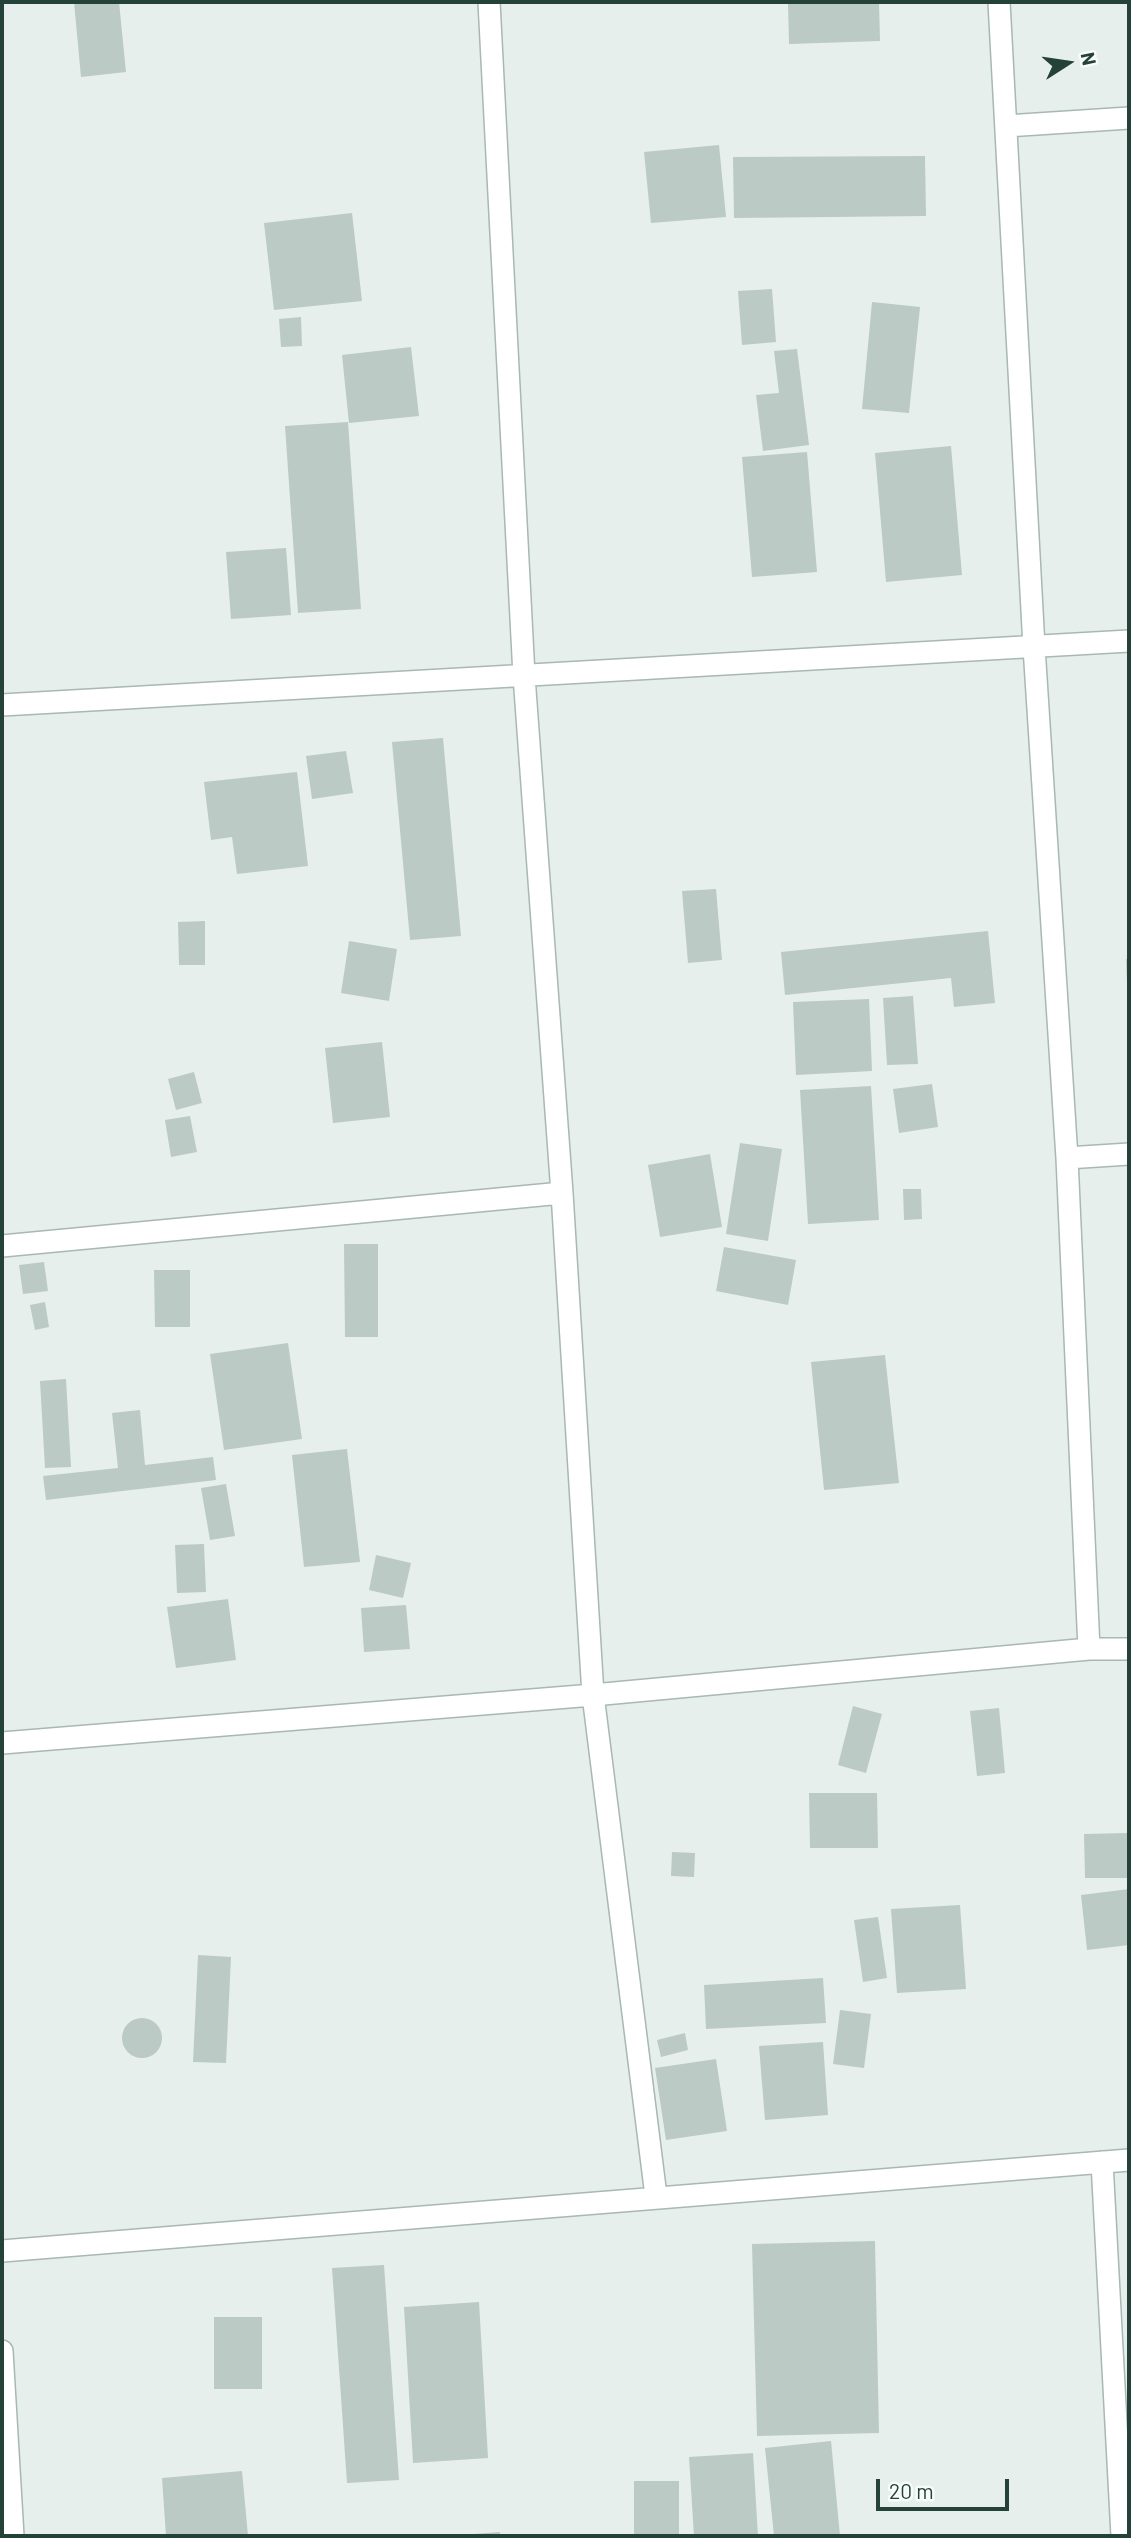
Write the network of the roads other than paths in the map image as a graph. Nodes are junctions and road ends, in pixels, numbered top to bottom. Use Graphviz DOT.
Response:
graph roads {
  1 [pos="489,2"];
  2 [pos="999,2"];
  3 [pos="1129,118"];
  4 [pos="1006,126"];
  5 [pos="1129,641"];
  6 [pos="1034,647"];
  7 [pos="524,676"];
  8 [pos="2,705"];
  9 [pos="1129,1154"];
  10 [pos="1067,1158"];
  11 [pos="562,1193"];
  12 [pos="2,1246"];
  13 [pos="1089,1649"];
  14 [pos="1129,1649"];
  15 [pos="593,1695"];
  16 [pos="2,1743"];
  17 [pos="1129,2160"];
  18 [pos="1102,2162"];
  19 [pos="656,2196"];
  20 [pos="2,2250"];
  21 [pos="2,2350"];
  22 [pos="13,2536"];
  23 [pos="1122,2536"];
  1 -- 7 [label="street"];
  2 -- 4 [label="street"];
  3 -- 4 [label="street"];
  4 -- 6 [label="street"];
  5 -- 6 [label="street"];
  6 -- 7 [label="street"];
  6 -- 10 [label="street"];
  7 -- 8 [label="street"];
  7 -- 11 [label="street"];
  9 -- 10 [label="street"];
  10 -- 13 [label="street"];
  11 -- 12 [label="street"];
  11 -- 15 [label="street"];
  13 -- 14 [label="street"];
  13 -- 15 [label="street"];
  15 -- 16 [label="street"];
  15 -- 19 [label="street"];
  17 -- 18 [label="street"];
  18 -- 19 [label="street"];
  18 -- 23 [label="street"];
  19 -- 20 [label="street"];
  21 -- 22 [label="street"];
}
